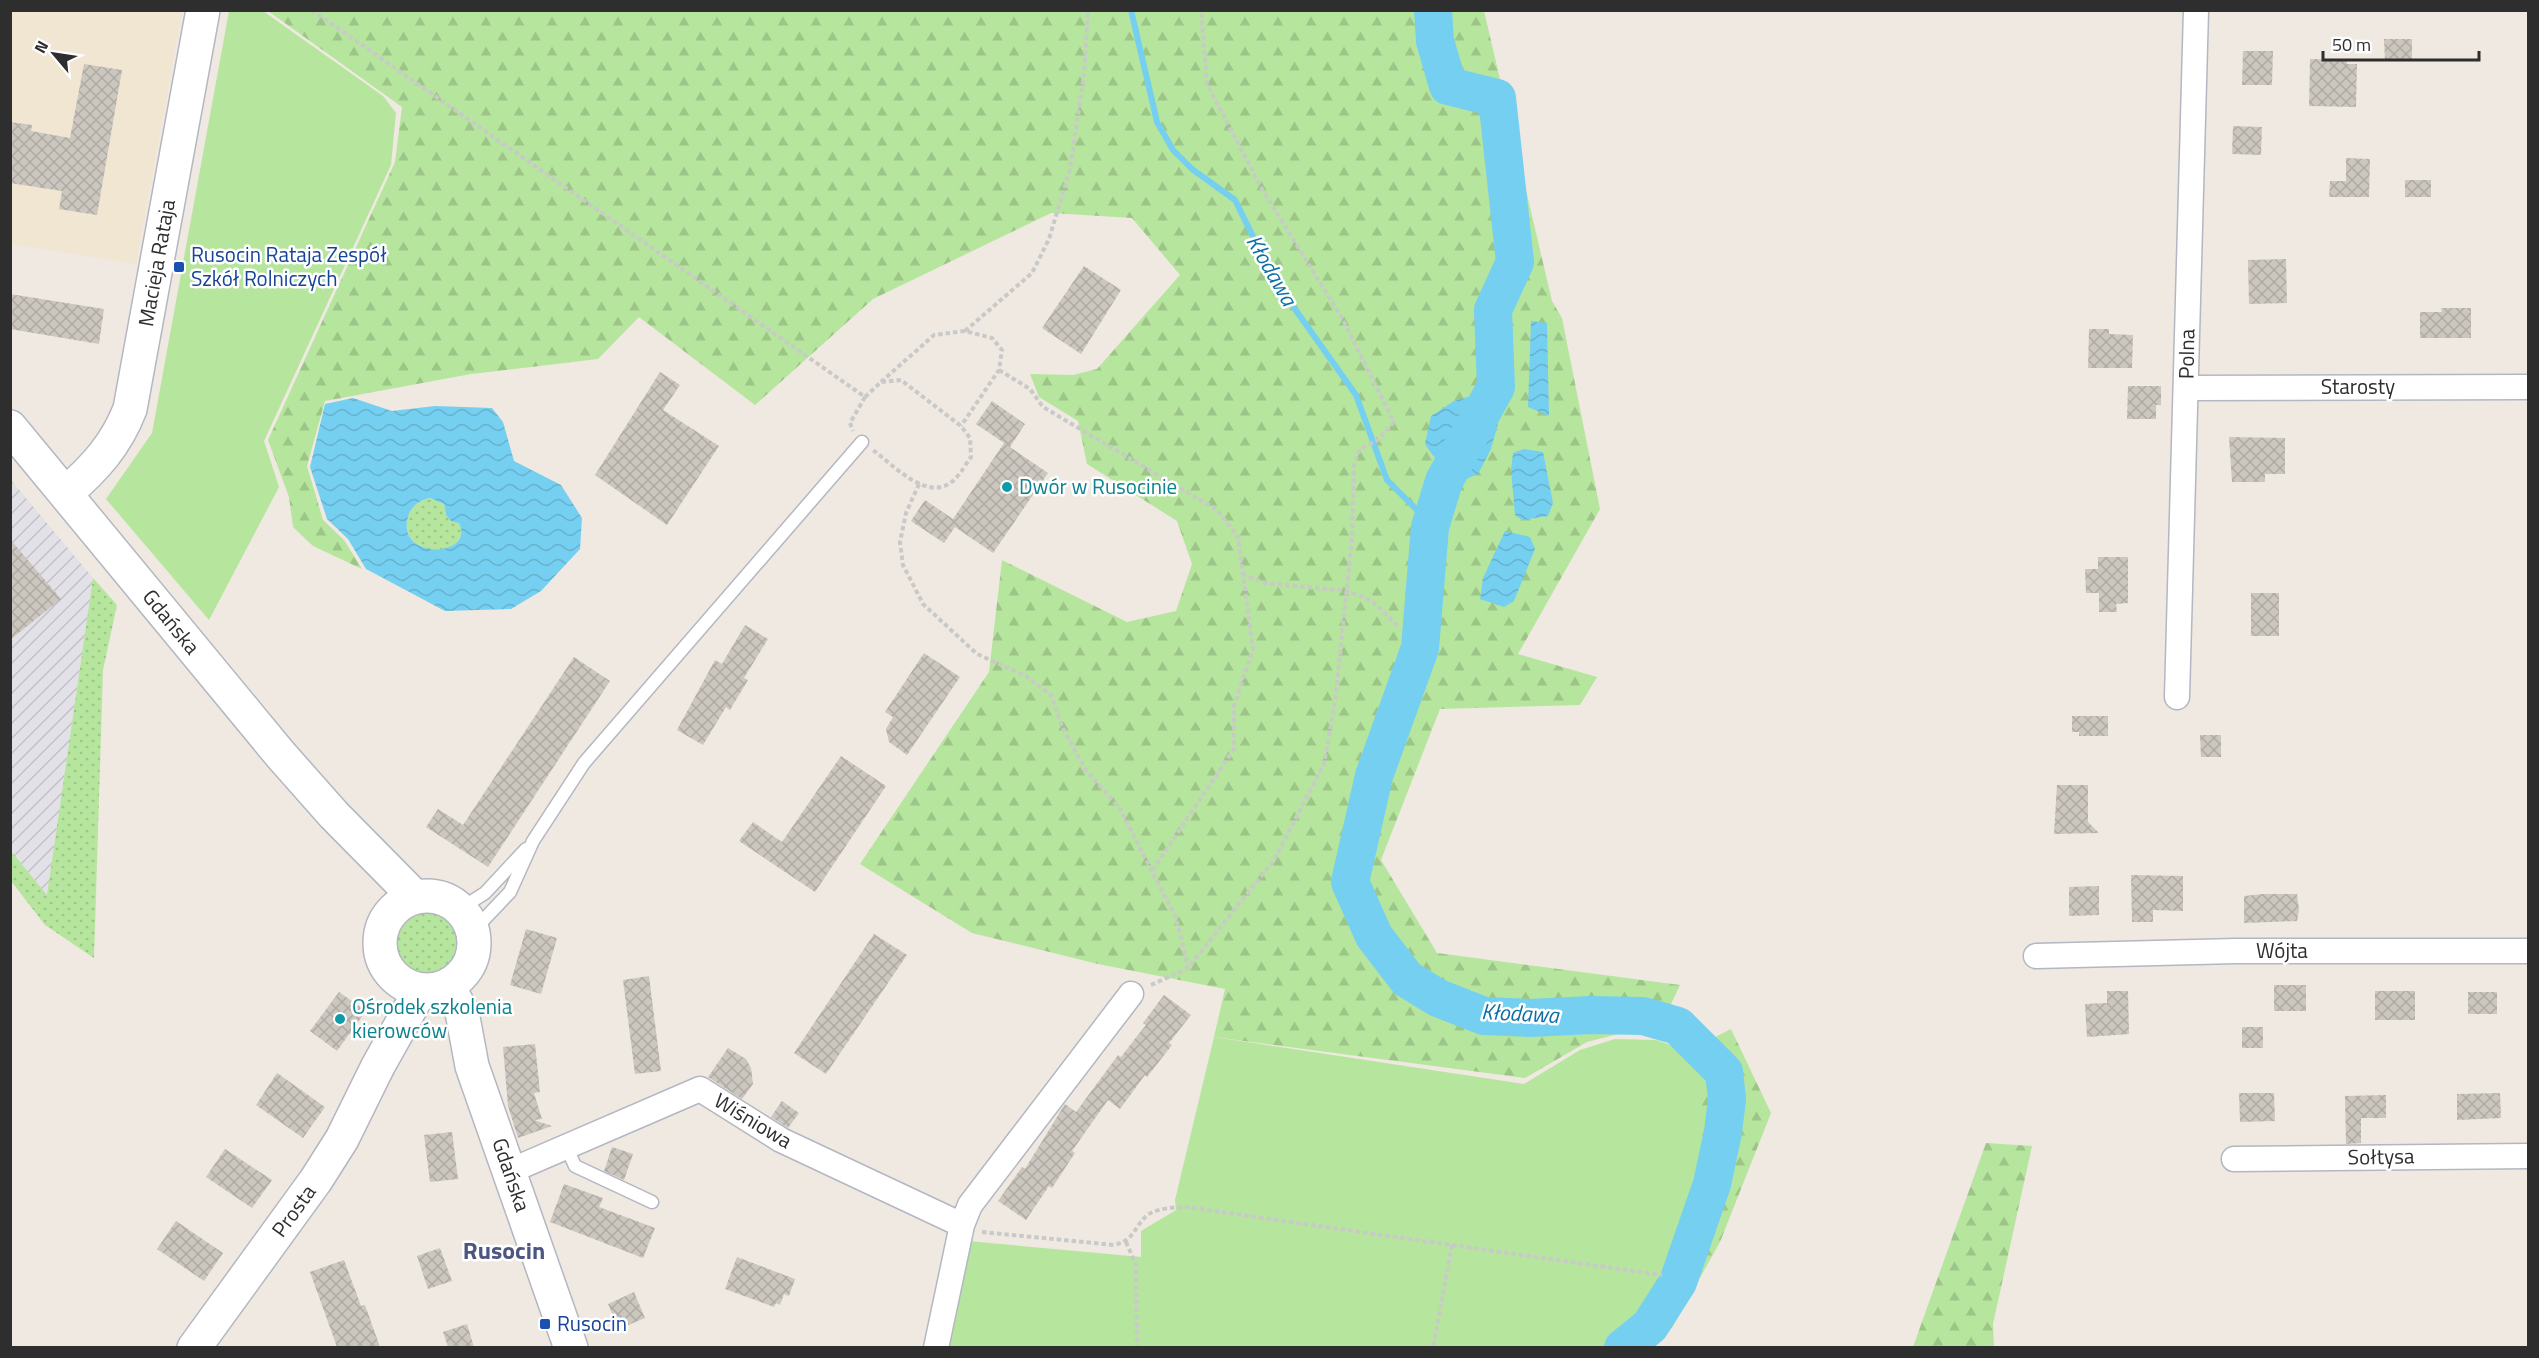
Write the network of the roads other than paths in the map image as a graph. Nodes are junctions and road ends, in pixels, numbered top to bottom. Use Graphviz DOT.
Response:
graph roads {
  1 [pos="203,10"];
  2 [pos="2196,10"];
  3 [pos="2529,387"];
  4 [pos="2187,388"];
  5 [pos="10,427"];
  6 [pos="862,442"];
  7 [pos="66,493"];
  8 [pos="2177,697"];
  9 [pos="533,841"];
  10 [pos="402,906"];
  11 [pos="467,920"];
  12 [pos="2529,951"];
  13 [pos="2036,956"];
  14 [pos="433,982"];
  15 [pos="1131,994"];
  16 [pos="567,1148"];
  17 [pos="2529,1156"];
  18 [pos="2234,1159"];
  19 [pos="510,1171"];
  20 [pos="652,1202"];
  21 [pos="962,1225"];
  22 [pos="194,1347"];
  23 [pos="571,1347"];
  24 [pos="936,1347"];
  1 -- 7 [label="street, Macieja Rataja"];
  2 -- 4 [label="street, Polna"];
  3 -- 4 [label="street, Starosty"];
  4 -- 8 [label="street, Polna"];
  5 -- 7 [label="street, Gdańska"];
  6 -- 9 [label="lane"];
  7 -- 10 [label="street, Gdańska"];
  9 -- 11 [label="lane"];
  9 -- 11 [label="lane"];
  10 -- 11 [label="street"];
  10 -- 14 [label="street"];
  11 -- 14 [label="street"];
  12 -- 13 [label="street, Wójta"];
  14 -- 19 [label="street, Gdańska"];
  14 -- 22 [label="street, Prosta"];
  15 -- 21 [label="street"];
  16 -- 19 [label="street, Wiśniowa"];
  16 -- 20 [label="lane"];
  16 -- 21 [label="street, Wiśniowa"];
  17 -- 18 [label="street, Sołtysa"];
  19 -- 23 [label="street, Gdańska"];
  21 -- 24 [label="street"];
}
